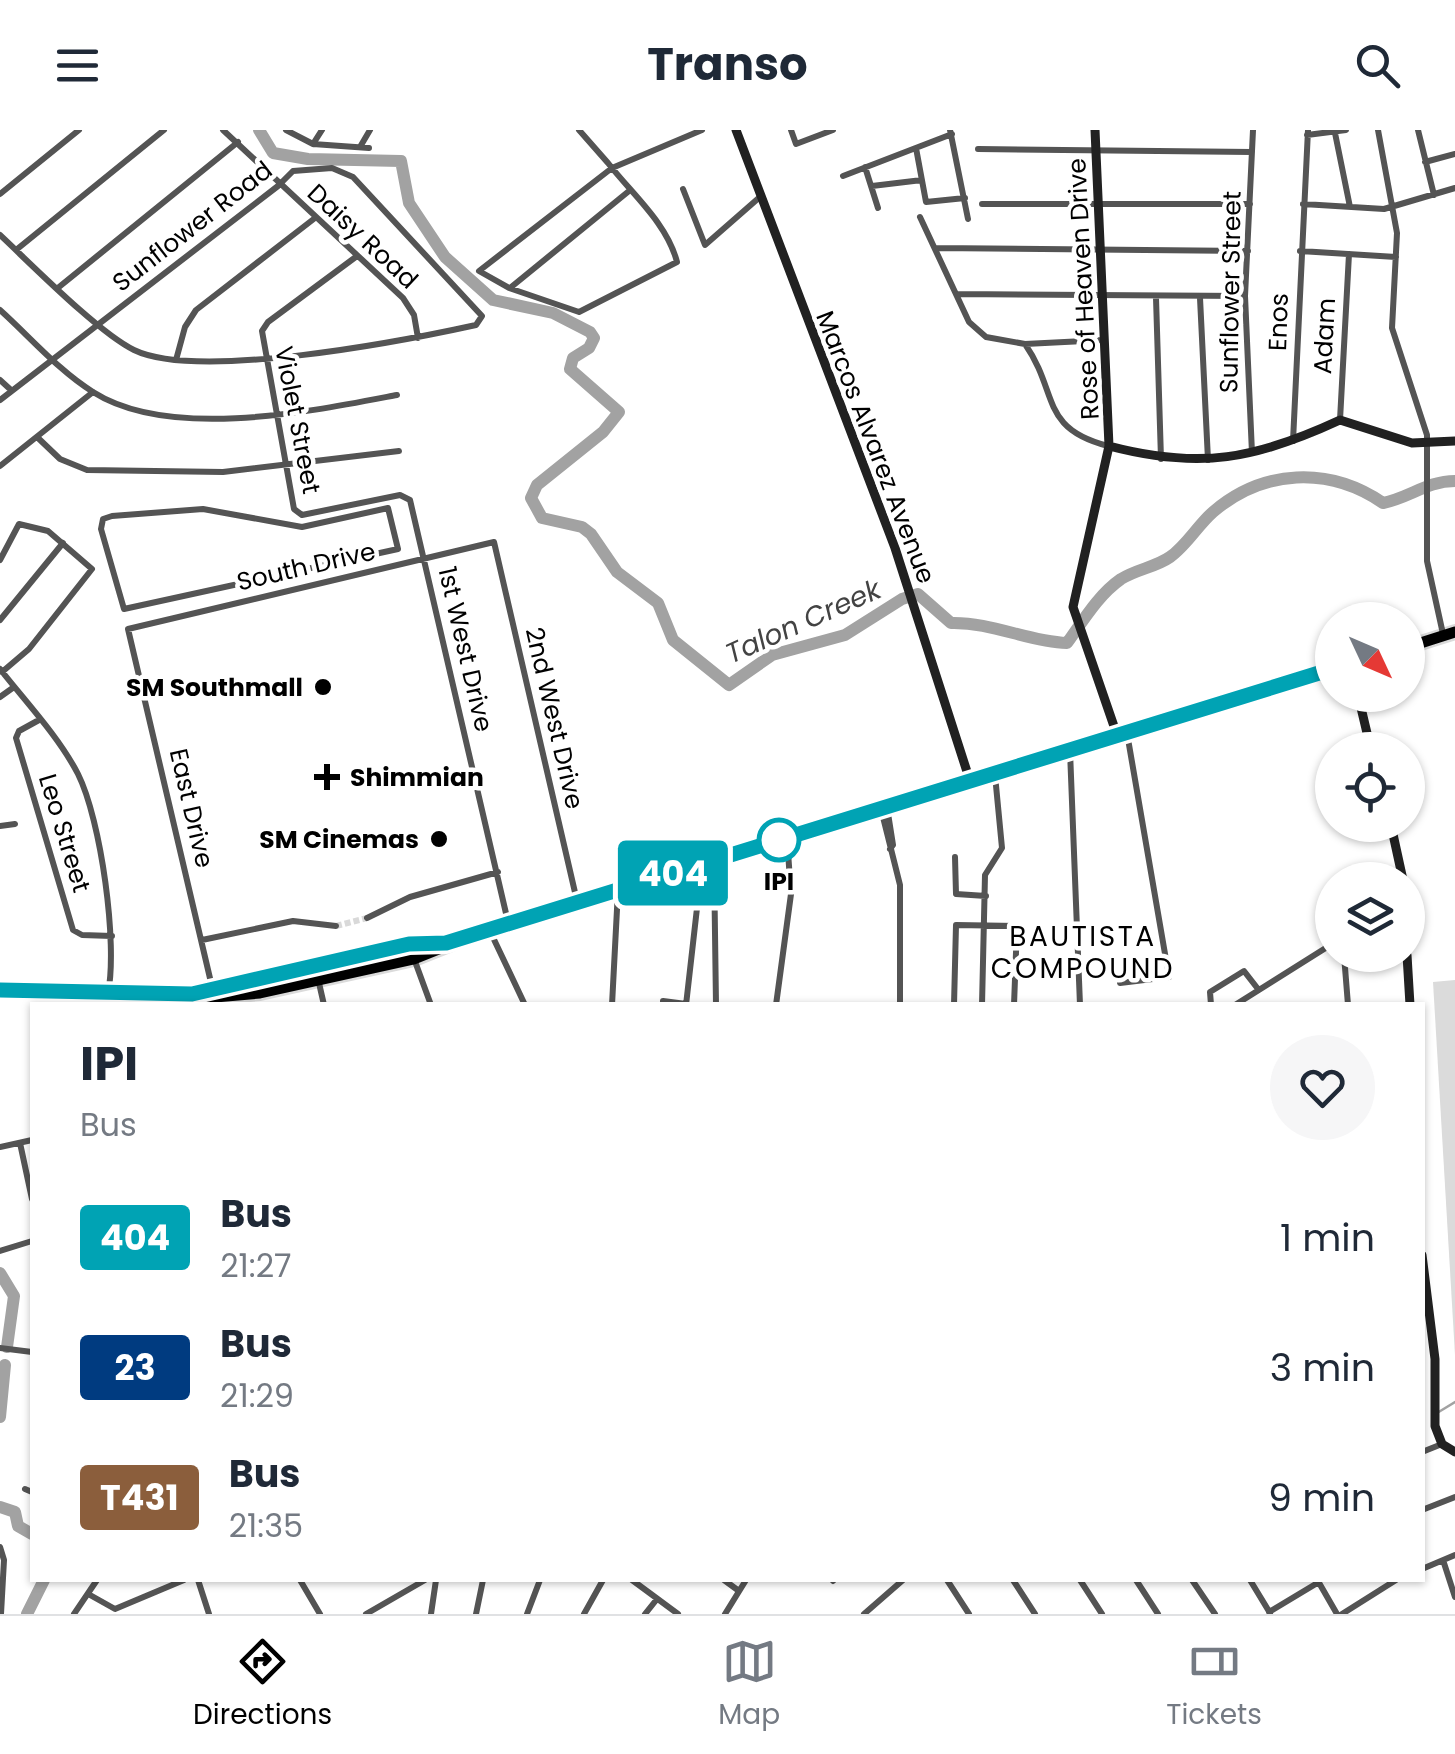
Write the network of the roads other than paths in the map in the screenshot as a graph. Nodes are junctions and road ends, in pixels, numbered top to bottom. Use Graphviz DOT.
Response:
graph roads {
  1 [pos="79,130"];
  2 [pos="164,130"];
  3 [pos="223,130"];
  4 [pos="286,130"];
  5 [pos="322,130"];
  6 [pos="370,130"];
  7 [pos="579,130"];
  8 [pos="702,130"];
  9 [pos="736,130"];
  10 [pos="791,130"];
  11 [pos="833,130"];
  12 [pos="1095,130"];
  13 [pos="1253,130"];
  14 [pos="1346,130"];
  15 [pos="1378,130"];
  16 [pos="1418,130"];
  17 [pos="951,132"];
  18 [pos="1308,133"];
  19 [pos="1335,133"];
  20 [pos="238,142"];
  21 [pos="314,144"];
  22 [pos="916,148"];
  23 [pos="978,150"];
  24 [pos="1096,152"];
  25 [pos="1252,152"];
  26 [pos="1455,154"];
  27 [pos="1425,162"];
  28 [pos="865,167"];
  29 [pos="612,168"];
  30 [pos="843,176"];
  31 [pos="922,180"];
  32 [pos="278,186"];
  33 [pos="872,186"];
  34 [pos="683,188"];
  35 [pos="1455,188"];
  36 [pos="630,191"];
  37 [pos="0,194"];
  38 [pos="1434,195"];
  39 [pos="761,196"];
  40 [pos="965,198"];
  41 [pos="1099,202"];
  42 [pos="982,204"];
  43 [pos="1250,204"];
  44 [pos="1303,204"];
  45 [pos="1394,206"];
  46 [pos="1350,207"];
  47 [pos="878,208"];
  48 [pos="920,216"];
  49 [pos="315,218"];
  50 [pos="968,220"];
  51 [pos="0,235"];
  52 [pos="935,248"];
  53 [pos="16,250"];
  54 [pos="1100,250"];
  55 [pos="1248,251"];
  56 [pos="1300,252"];
  57 [pos="1349,254"];
  58 [pos="357,256"];
  59 [pos="1396,257"];
  60 [pos="59,287"];
  61 [pos="509,288"];
  62 [pos="955,294"];
  63 [pos="1103,296"];
  64 [pos="1245,296"];
  65 [pos="1156,298"];
  66 [pos="1200,298"];
  67 [pos="0,310"];
  68 [pos="100,324"];
  69 [pos="418,338"];
  70 [pos="1106,340"];
  71 [pos="1025,344"];
  72 [pos="54,359"];
  73 [pos="176,360"];
  74 [pos="265,361"];
  75 [pos="0,380"];
  76 [pos="12,390"];
  77 [pos="93,392"];
  78 [pos="397,395"];
  79 [pos="0,400"];
  80 [pos="276,418"];
  81 [pos="1340,420"];
  82 [pos="37,437"];
  83 [pos="1455,441"];
  84 [pos="1293,442"];
  85 [pos="1428,443"];
  86 [pos="1110,446"];
  87 [pos="399,451"];
  88 [pos="1252,454"];
  89 [pos="1161,460"];
  90 [pos="1208,460"];
  91 [pos="0,466"];
  92 [pos="288,466"];
  93 [pos="302,516"];
  94 [pos="494,542"];
  95 [pos="63,543"];
  96 [pos="425,558"];
  97 [pos="0,560"];
  98 [pos="268,578"];
  99 [pos="272,594"];
  100 [pos="0,620"];
  101 [pos="128,629"];
  102 [pos="1449,633"];
  103 [pos="1425,641"];
  104 [pos="1,671"];
  105 [pos="1315,674"];
  106 [pos="14,687"];
  107 [pos="0,696"];
  108 [pos="39,720"];
  109 [pos="1122,734"];
  110 [pos="1070,750"];
  111 [pos="995,774"];
  112 [pos="970,781"];
  113 [pos="884,808"];
  114 [pos="16,824"];
  115 [pos="0,826"];
  116 [pos="787,838"];
  117 [pos="955,857"];
  118 [pos="708,862"];
  119 [pos="498,872"];
  120 [pos="618,890"];
  121 [pos="986,896"];
  122 [pos="577,902"];
  123 [pos="367,918"];
  124 [pos="508,923"];
  125 [pos="336,926"];
  126 [pos="986,926"];
  127 [pos="489,929"];
  128 [pos="112,936"];
  129 [pos="202,940"];
  130 [pos="446,943"];
  131 [pos="409,944"];
  132 [pos="1315,954"];
  133 [pos="414,959"];
  134 [pos="1345,972"];
  135 [pos="1408,972"];
  136 [pos="319,983"];
  137 [pos="1120,983"];
  138 [pos="1258,989"];
  139 [pos="0,990"];
  140 [pos="214,991"];
  141 [pos="108,994"];
  142 [pos="141,1000"];
  143 [pos="323,1002"];
  144 [pos="429,1002"];
  145 [pos="523,1002"];
  146 [pos="612,1002"];
  147 [pos="686,1002"];
  148 [pos="716,1002"];
  149 [pos="776,1002"];
  150 [pos="900,1002"];
  151 [pos="954,1002"];
  152 [pos="982,1002"];
  153 [pos="1014,1002"];
  154 [pos="1080,1002"];
  155 [pos="1212,1002"];
  156 [pos="1238,1002"];
  157 [pos="1348,1002"];
  158 [pos="1410,1002"];
  159 [pos="30,1140"];
  160 [pos="20,1143"];
  161 [pos="0,1147"];
  162 [pos="30,1190"];
  163 [pos="30,1242"];
  164 [pos="0,1251"];
  165 [pos="1425,1278"];
  166 [pos="0,1348"];
  167 [pos="30,1352"];
  168 [pos="1435,1358"];
  169 [pos="1425,1360"];
  170 [pos="1442,1444"];
  171 [pos="1425,1451"];
  172 [pos="1455,1452"];
  173 [pos="1455,1497"];
  174 [pos="1425,1509"];
  175 [pos="0,1548"];
  176 [pos="1455,1555"];
  177 [pos="1443,1560"];
  178 [pos="1425,1568"];
  179 [pos="96,1582"];
  180 [pos="151,1582"];
  181 [pos="179,1582"];
  182 [pos="199,1582"];
  183 [pos="422,1582"];
  184 [pos="436,1582"];
  185 [pos="483,1582"];
  186 [pos="539,1582"];
  187 [pos="602,1582"];
  188 [pos="635,1582"];
  189 [pos="727,1582"];
  190 [pos="745,1582"];
  191 [pos="902,1582"];
  192 [pos="948,1582"];
  193 [pos="1014,1582"];
  194 [pos="1081,1582"];
  195 [pos="1137,1582"];
  196 [pos="1193,1582"];
  197 [pos="1251,1582"];
  198 [pos="1316,1582"];
  199 [pos="1319,1582"];
  200 [pos="1393,1582"];
  201 [pos="302,1583"];
  202 [pos="155,1591"];
  203 [pos="740,1591"];
  204 [pos="90,1595"];
  205 [pos="1455,1597"];
  206 [pos="657,1599"];
  207 [pos="868,1613"];
  208 [pos="1270,1613"];
  209 [pos="1,1614"];
  210 [pos="74,1614"];
  211 [pos="209,1614"];
  212 [pos="320,1614"];
  213 [pos="366,1614"];
  214 [pos="431,1614"];
  215 [pos="476,1614"];
  216 [pos="527,1614"];
  217 [pos="584,1614"];
  218 [pos="645,1614"];
  219 [pos="678,1614"];
  220 [pos="725,1614"];
  221 [pos="969,1614"];
  222 [pos="1035,1614"];
  223 [pos="1102,1614"];
  224 [pos="1158,1614"];
  225 [pos="1214,1614"];
  226 [pos="1340,1614"];
  1 -- 37 [label="street"];
  2 -- 53 [label="street"];
  3 -- 20 [label="street, Daisy Road"];
  4 -- 21 [label="street"];
  5 -- 21 [label="street"];
  6 -- 21 [label="street"];
  7 -- 29 [label="street"];
  8 -- 29 [label="street"];
  9 -- 39 [label="street, Marcos Alvarez Avenue"];
  10 -- 11 [label="street"];
  12 -- 24 [label="street, Rose of Heaven Drive"];
  13 -- 25 [label="street, Sunflower Street"];
  14 -- 19 [label="street"];
  15 -- 45 [label="street"];
  16 -- 27 [label="street"];
  17 -- 22 [label="street"];
  17 -- 40 [label="street"];
  18 -- 19 [label="street"];
  18 -- 44 [label="street, Enos"];
  19 -- 46 [label="street"];
  20 -- 32 [label="street, Daisy Road"];
  20 -- 60 [label="street"];
  22 -- 28 [label="street"];
  22 -- 31 [label="street"];
  23 -- 24 [label="street"];
  24 -- 25 [label="street"];
  24 -- 41 [label="street, Rose of Heaven Drive"];
  25 -- 43 [label="street, Sunflower Street"];
  26 -- 27 [label="street"];
  27 -- 38 [label="street"];
  28 -- 30 [label="street"];
  28 -- 33 [label="street"];
  29 -- 36 [label="street"];
  29 -- 61 [label="street"];
  31 -- 33 [label="street"];
  31 -- 40 [label="street"];
  32 -- 49 [label="street, Daisy Road"];
  32 -- 68 [label="street, Sunflower Road"];
  32 -- 69 [label="street, Sunflower Road"];
  33 -- 47 [label="street"];
  34 -- 39 [label="street"];
  35 -- 38 [label="street"];
  36 -- 61 [label="street"];
  36 -- 61 [label="street"];
  38 -- 45 [label="street"];
  39 -- 112 [label="street, Marcos Alvarez Avenue"];
  40 -- 50 [label="street"];
  41 -- 42 [label="street"];
  41 -- 43 [label="street"];
  41 -- 54 [label="street, Rose of Heaven Drive"];
  43 -- 55 [label="street, Sunflower Street"];
  44 -- 46 [label="street"];
  44 -- 56 [label="street, Enos"];
  45 -- 46 [label="street"];
  45 -- 59 [label="street"];
  48 -- 52 [label="street"];
  49 -- 58 [label="street, Daisy Road"];
  49 -- 73 [label="street"];
  51 -- 53 [label="street"];
  52 -- 54 [label="street"];
  52 -- 62 [label="street"];
  53 -- 60 [label="street"];
  54 -- 55 [label="street"];
  54 -- 63 [label="street, Rose of Heaven Drive"];
  55 -- 64 [label="street, Sunflower Street"];
  56 -- 57 [label="street"];
  56 -- 84 [label="street, Enos"];
  57 -- 59 [label="street"];
  57 -- 81 [label="street, Adam"];
  58 -- 69 [label="street, Daisy Road"];
  58 -- 74 [label="street, Violet Street"];
  59 -- 85 [label="street"];
  60 -- 68 [label="street"];
  62 -- 63 [label="street"];
  62 -- 71 [label="street"];
  63 -- 65 [label="street"];
  63 -- 70 [label="street, Rose of Heaven Drive"];
  64 -- 66 [label="street"];
  64 -- 88 [label="street, Sunflower Street"];
  65 -- 66 [label="street"];
  65 -- 89 [label="street"];
  66 -- 90 [label="street"];
  67 -- 72 [label="street"];
  68 -- 72 [label="street, Sunflower Road"];
  68 -- 73 [label="street"];
  69 -- 74 [label="street"];
  70 -- 71 [label="street"];
  70 -- 86 [label="street, Rose of Heaven Drive"];
  71 -- 86 [label="street"];
  72 -- 76 [label="street, Sunflower Road"];
  72 -- 77 [label="street"];
  73 -- 74 [label="street"];
  74 -- 80 [label="street, Violet Street"];
  75 -- 76 [label="street"];
  76 -- 79 [label="street, Sunflower Road"];
  77 -- 80 [label="street"];
  77 -- 82 [label="street"];
  78 -- 80 [label="street"];
  80 -- 92 [label="street, Violet Street"];
  81 -- 84 [label="street"];
  81 -- 85 [label="street"];
  82 -- 91 [label="street"];
  82 -- 92 [label="street"];
  83 -- 85 [label="street"];
  84 -- 88 [label="street"];
  85 -- 102 [label="street"];
  86 -- 89 [label="street"];
  86 -- 109 [label="street, Rose of Heaven Drive"];
  87 -- 92 [label="street"];
  88 -- 90 [label="street"];
  89 -- 90 [label="street"];
  92 -- 93 [label="street, Violet Street"];
  93 -- 96 [label="street, 1st West Drive"];
  94 -- 96 [label="street, South Drive"];
  94 -- 122 [label="street, 2nd West Drive"];
  95 -- 97 [label="street"];
  95 -- 100 [label="street"];
  95 -- 104 [label="street"];
  96 -- 99 [label="street, South Drive"];
  96 -- 119 [label="street, 1st West Drive"];
  98 -- 98 [label="street"];
  98 -- 99 [label="street"];
  99 -- 101 [label="street, South Drive"];
  101 -- 129 [label="street, East Drive"];
  102 -- 103 [label="highway"];
  104 -- 106 [label="street"];
  105 -- 109 [label="highway"];
  106 -- 107 [label="street"];
  106 -- 108 [label="street"];
  108 -- 128 [label="street"];
  108 -- 128 [label="street, Leo Street"];
  109 -- 110 [label="highway"];
  109 -- 137 [label="street"];
  110 -- 111 [label="highway"];
  110 -- 154 [label="street"];
  111 -- 112 [label="highway"];
  111 -- 121 [label="street"];
  112 -- 113 [label="highway"];
  113 -- 116 [label="highway"];
  113 -- 150 [label="street"];
  114 -- 115 [label="street"];
  116 -- 118 [label="highway"];
  116 -- 149 [label="street"];
  117 -- 121 [label="street"];
  118 -- 120 [label="highway"];
  118 -- 147 [label="street"];
  118 -- 148 [label="street"];
  119 -- 123 [label="street"];
  119 -- 124 [label="street, 1st West Drive"];
  120 -- 122 [label="highway"];
  120 -- 146 [label="street"];
  121 -- 126 [label="street"];
  122 -- 124 [label="highway"];
  124 -- 127 [label="highway"];
  125 -- 129 [label="street"];
  126 -- 151 [label="street"];
  126 -- 152 [label="street"];
  126 -- 153 [label="street"];
  127 -- 130 [label="highway"];
  127 -- 145 [label="street"];
  128 -- 141 [label="street"];
  129 -- 140 [label="street, East Drive"];
  130 -- 131 [label="highway"];
  130 -- 133 [label="highway"];
  131 -- 133 [label="street"];
  131 -- 140 [label="highway"];
  132 -- 138 [label="street"];
  133 -- 136 [label="highway"];
  133 -- 144 [label="street"];
  134 -- 157 [label="street"];
  135 -- 158 [label="street"];
  136 -- 140 [label="highway"];
  136 -- 143 [label="street"];
  138 -- 155 [label="street"];
  138 -- 156 [label="street"];
  139 -- 141 [label="highway"];
  140 -- 142 [label="highway"];
  141 -- 142 [label="highway"];
  159 -- 160 [label="street"];
  160 -- 161 [label="street"];
  160 -- 162 [label="street"];
  163 -- 164 [label="street"];
  165 -- 168 [label="street"];
  166 -- 167 [label="street"];
  168 -- 169 [label="street"];
  168 -- 170 [label="street"];
  170 -- 171 [label="street"];
  170 -- 172 [label="street"];
  173 -- 174 [label="street"];
  175 -- 209 [label="street"];
  176 -- 177 [label="street"];
  177 -- 178 [label="street"];
  177 -- 205 [label="street"];
  179 -- 204 [label="street"];
  180 -- 202 [label="street"];
  181 -- 202 [label="street"];
  182 -- 211 [label="street"];
  183 -- 213 [label="street"];
  184 -- 214 [label="street"];
  185 -- 215 [label="street"];
  186 -- 216 [label="street"];
  187 -- 217 [label="street"];
  188 -- 206 [label="street"];
  189 -- 203 [label="street"];
  190 -- 203 [label="street"];
  191 -- 207 [label="street"];
  192 -- 221 [label="street"];
  193 -- 222 [label="street"];
  194 -- 223 [label="street"];
  195 -- 224 [label="street"];
  196 -- 225 [label="street"];
  197 -- 208 [label="street"];
  198 -- 208 [label="street"];
  199 -- 226 [label="street"];
  200 -- 226 [label="street"];
  201 -- 212 [label="street"];
  202 -- 204 [label="street"];
  203 -- 220 [label="street"];
  204 -- 210 [label="street"];
  206 -- 218 [label="street"];
  206 -- 219 [label="street"];
}
